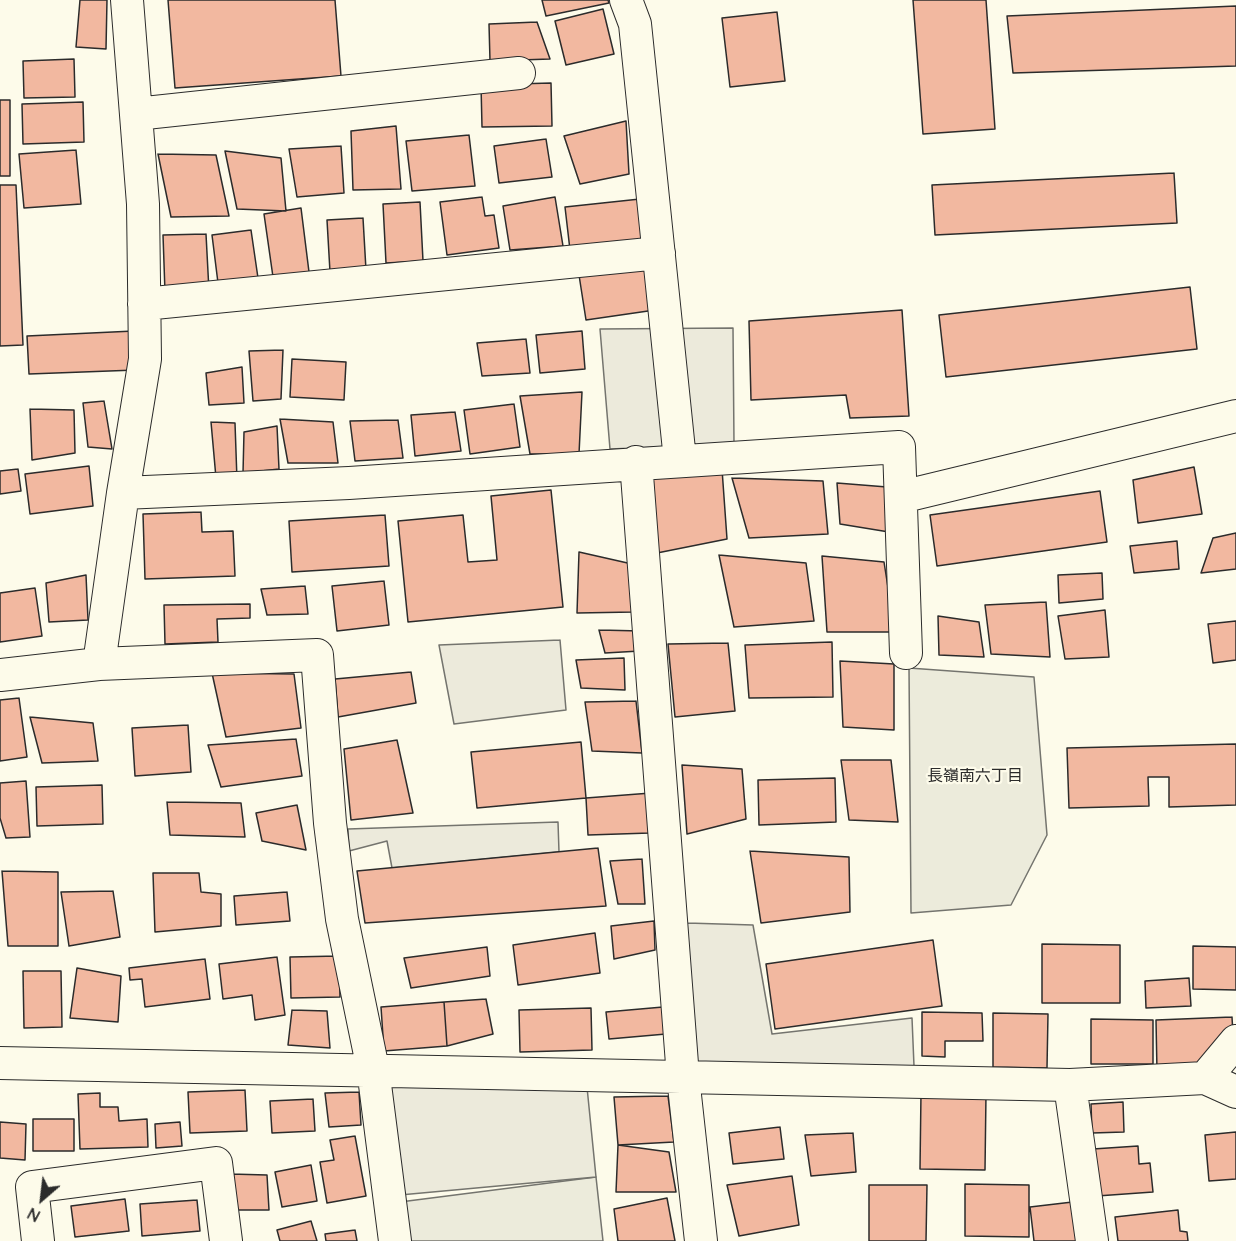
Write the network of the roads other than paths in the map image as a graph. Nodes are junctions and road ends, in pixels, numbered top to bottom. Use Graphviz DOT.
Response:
graph roads {
  1 [pos="128,0"];
  2 [pos="626,0"];
  3 [pos="519,73"];
  4 [pos="136,114"];
  5 [pos="659,253"];
  6 [pos="144,304"];
  7 [pos="1236,416"];
  8 [pos="680,460"];
  9 [pos="636,462"];
  10 [pos="123,494"];
  11 [pos="900,497"];
  12 [pos="906,653"];
  13 [pos="99,664"];
  14 [pos="0,675"];
  15 [pos="1236,1041"];
  16 [pos="0,1064"];
  17 [pos="373,1069"];
  18 [pos="682,1077"];
  19 [pos="1205,1078"];
  20 [pos="1070,1084"];
  21 [pos="1236,1092"];
  22 [pos="38,1241"];
  23 [pos="226,1241"];
  24 [pos="395,1241"];
  25 [pos="701,1241"];
  26 [pos="1092,1241"];
  1 -- 4 [label="street"];
  2 -- 5 [label="street"];
  3 -- 4 [label="street"];
  4 -- 6 [label="street"];
  5 -- 6 [label="street"];
  5 -- 8 [label="street"];
  6 -- 10 [label="street"];
  7 -- 11 [label="street"];
  8 -- 9 [label="street"];
  8 -- 11 [label="street"];
  9 -- 10 [label="street"];
  9 -- 18 [label="street"];
  10 -- 13 [label="street"];
  11 -- 12 [label="street"];
  13 -- 14 [label="street"];
  13 -- 17 [label="street"];
  15 -- 19 [label="street"];
  16 -- 17 [label="street"];
  17 -- 18 [label="street"];
  17 -- 24 [label="street"];
  18 -- 20 [label="street"];
  18 -- 25 [label="street"];
  19 -- 20 [label="street"];
  19 -- 21 [label="street"];
  20 -- 26 [label="street"];
  22 -- 23 [label="street"];
}
